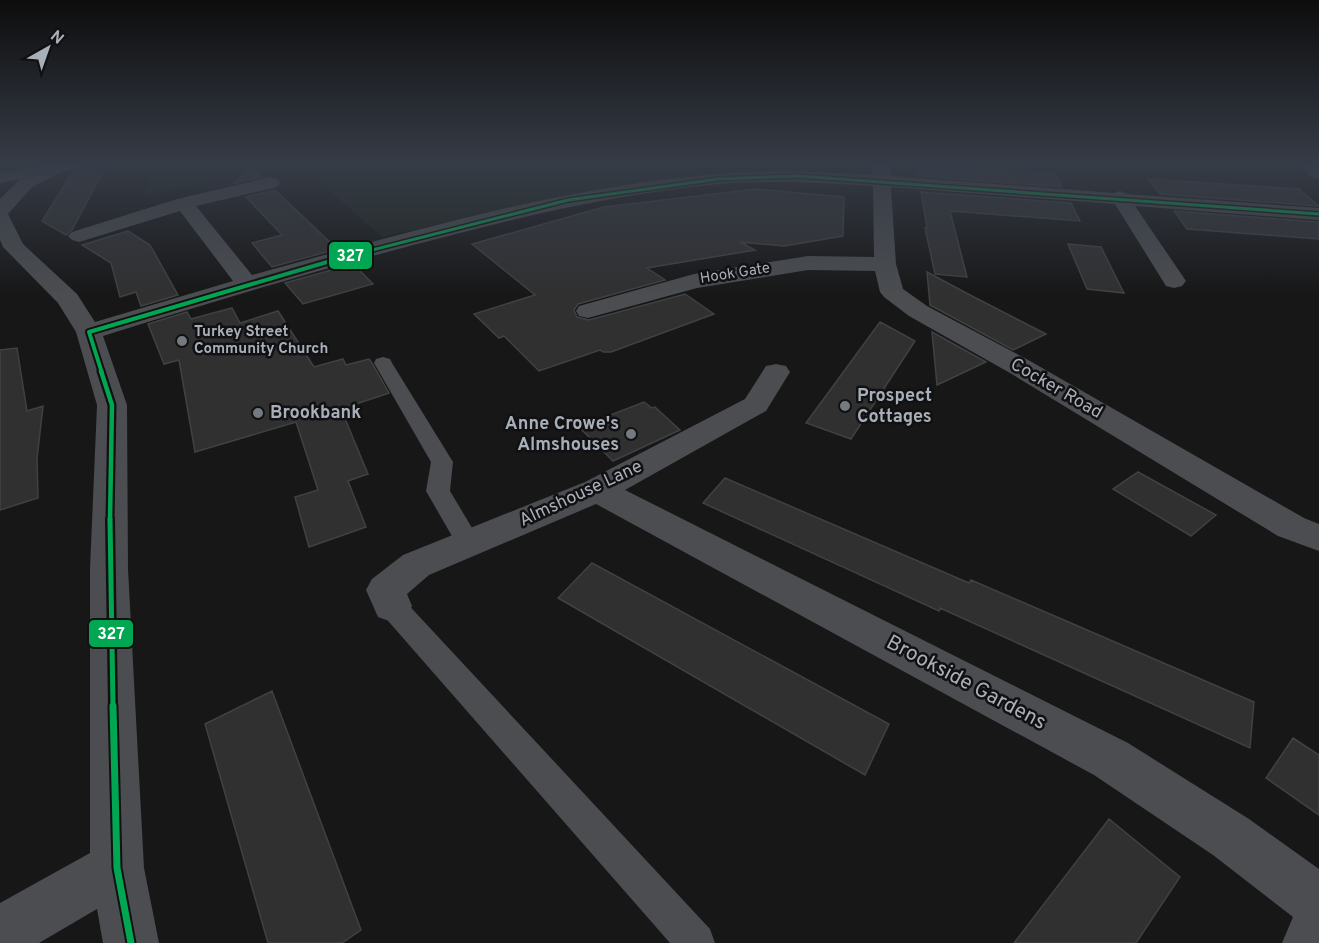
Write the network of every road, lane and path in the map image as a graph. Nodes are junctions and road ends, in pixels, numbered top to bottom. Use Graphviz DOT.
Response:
graph roads {
  1 [pos="169,208"];
  2 [pos="188,208"];
  3 [pos="536,208"];
  4 [pos="883,208"];
  5 [pos="1127,208"];
  6 [pos="1249,208"];
  7 [pos="1319,214"];
  8 [pos="0,216"];
  9 [pos="79,237"];
  10 [pos="885,264"];
  11 [pos="1174,281"];
  12 [pos="247,284"];
  13 [pos="588,311"];
  14 [pos="89,332"];
  15 [pos="383,363"];
  16 [pos="776,372"];
  17 [pos="597,490"];
  18 [pos="1319,538"];
  19 [pos="469,543"];
  20 [pos="392,606"];
  21 [pos="117,868"];
  22 [pos="1319,902"];
  23 [pos="1319,926"];
  24 [pos="0,934"];
  25 [pos="131,943"];
  26 [pos="696,943"];
  27 [pos="1310,943"];
  1 -- 9 [label="street"];
  2 -- 12 [label="street"];
  3 -- 12 [label="street"];
  4 -- 10 [label="street, Cocker Road"];
  5 -- 11 [label="street"];
  6 -- 7 [label="street"];
  8 -- 14 [label="street"];
  10 -- 13 [label="street, Hook Gate"];
  10 -- 18 [label="street, Cocker Road"];
  12 -- 14 [label="street"];
  14 -- 21 [label="street"];
  15 -- 19 [label="lane"];
  16 -- 17 [label="street, Almshouse Lane"];
  17 -- 19 [label="street, Almshouse Lane"];
  17 -- 22 [label="street, Brookside Gardens"];
  19 -- 20 [label="street, Almshouse Lane"];
  20 -- 26 [label="lane"];
  21 -- 24 [label="street"];
  21 -- 25 [label="street"];
  23 -- 27 [label="street"];
}
